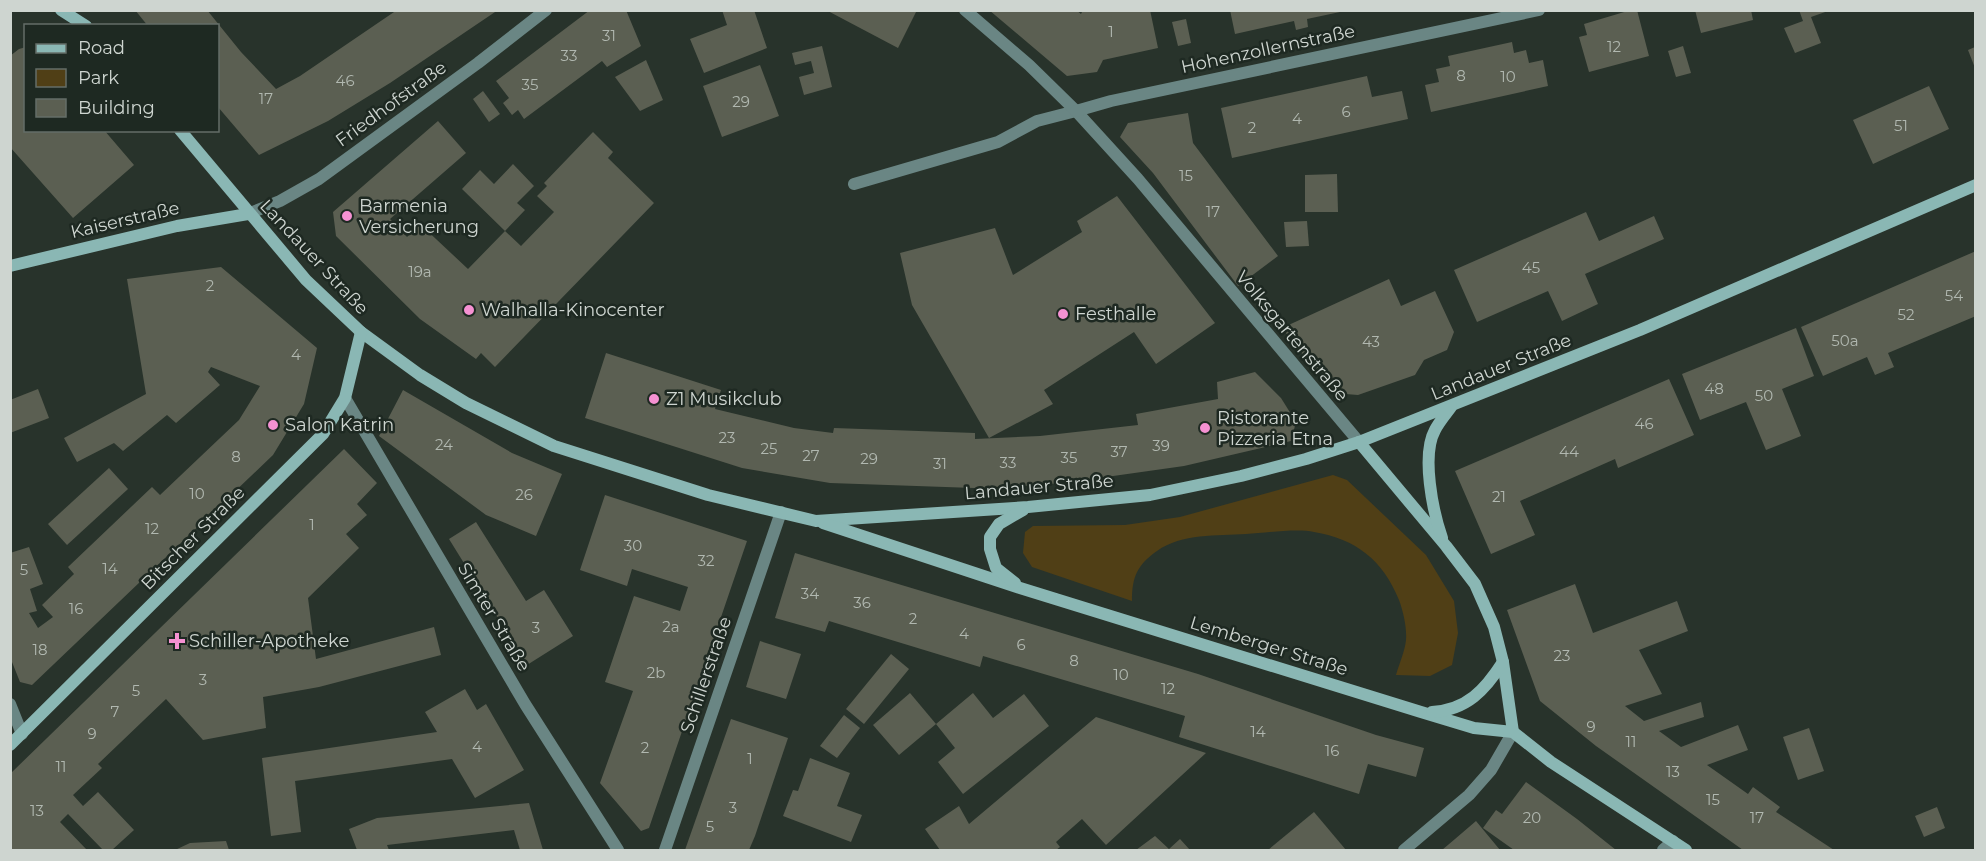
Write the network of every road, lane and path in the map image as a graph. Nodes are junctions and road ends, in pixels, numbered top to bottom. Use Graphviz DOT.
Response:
graph roads {
  1 [pos="61,10"];
  2 [pos="546,10"];
  3 [pos="965,10"];
  4 [pos="1539,10"];
  5 [pos="72,13"];
  6 [pos="84,24"];
  7 [pos="1076,111"];
  8 [pos="182,132"];
  9 [pos="854,184"];
  10 [pos="1976,185"];
  11 [pos="248,214"];
  12 [pos="10,266"];
  13 [pos="361,333"];
  14 [pos="345,398"];
  15 [pos="1452,406"];
  16 [pos="1359,442"];
  17 [pos="1028,507"];
  18 [pos="781,512"];
  19 [pos="816,521"];
  20 [pos="1446,546"];
  21 [pos="1020,588"];
  22 [pos="1503,662"];
  23 [pos="10,704"];
  24 [pos="1421,712"];
  25 [pos="1513,732"];
  26 [pos="22,734"];
  27 [pos="10,745"];
  28 [pos="1673,841"];
  29 [pos="618,850"];
  30 [pos="665,850"];
  31 [pos="1404,850"];
  32 [pos="1663,850"];
  33 [pos="1686,850"];
  1 -- 5 [label="main road"];
  2 -- 11 [label="street, Friedhofstraße"];
  3 -- 7 [label="street, Volksgartenstraße"];
  4 -- 7 [label="street, Hohenzollernstraße"];
  5 -- 6 [label="main road"];
  7 -- 9 [label="street, Hohenzollernstraße"];
  7 -- 16 [label="street, Volksgartenstraße"];
  8 -- 11 [label="main road, Landauer Straße"];
  10 -- 15 [label="main road, Landauer Straße"];
  11 -- 12 [label="main road, Kaiserstraße"];
  11 -- 13 [label="main road, Landauer Straße"];
  13 -- 14 [label="main road, Bitscher Straße"];
  13 -- 18 [label="main road, Landauer Straße"];
  14 -- 26 [label="main road, Bitscher Straße"];
  14 -- 29 [label="street, Simter Straße"];
  15 -- 16 [label="main road, Landauer Straße"];
  15 -- 20 [label="main road"];
  16 -- 17 [label="main road, Landauer Straße"];
  16 -- 20 [label="main road, Volksgartenstraße"];
  17 -- 19 [label="main road, Landauer Straße"];
  17 -- 21 [label="main road"];
  18 -- 19 [label="main road, Landauer Straße"];
  18 -- 30 [label="street, Schillerstraße"];
  19 -- 21 [label="main road, Lemberger Straße"];
  20 -- 22 [label="main road, Volksgartenstraße"];
  21 -- 24 [label="main road, Lemberger Straße"];
  22 -- 24 [label="main road"];
  22 -- 25 [label="main road, Volksgartenstraße"];
  23 -- 26 [label="street"];
  24 -- 25 [label="main road, Lemberger Straße"];
  25 -- 28 [label="main road"];
  25 -- 31 [label="street"];
  26 -- 27 [label="main road, Bitscher Straße"];
  28 -- 32 [label="street"];
  28 -- 33 [label="main road"];
}
